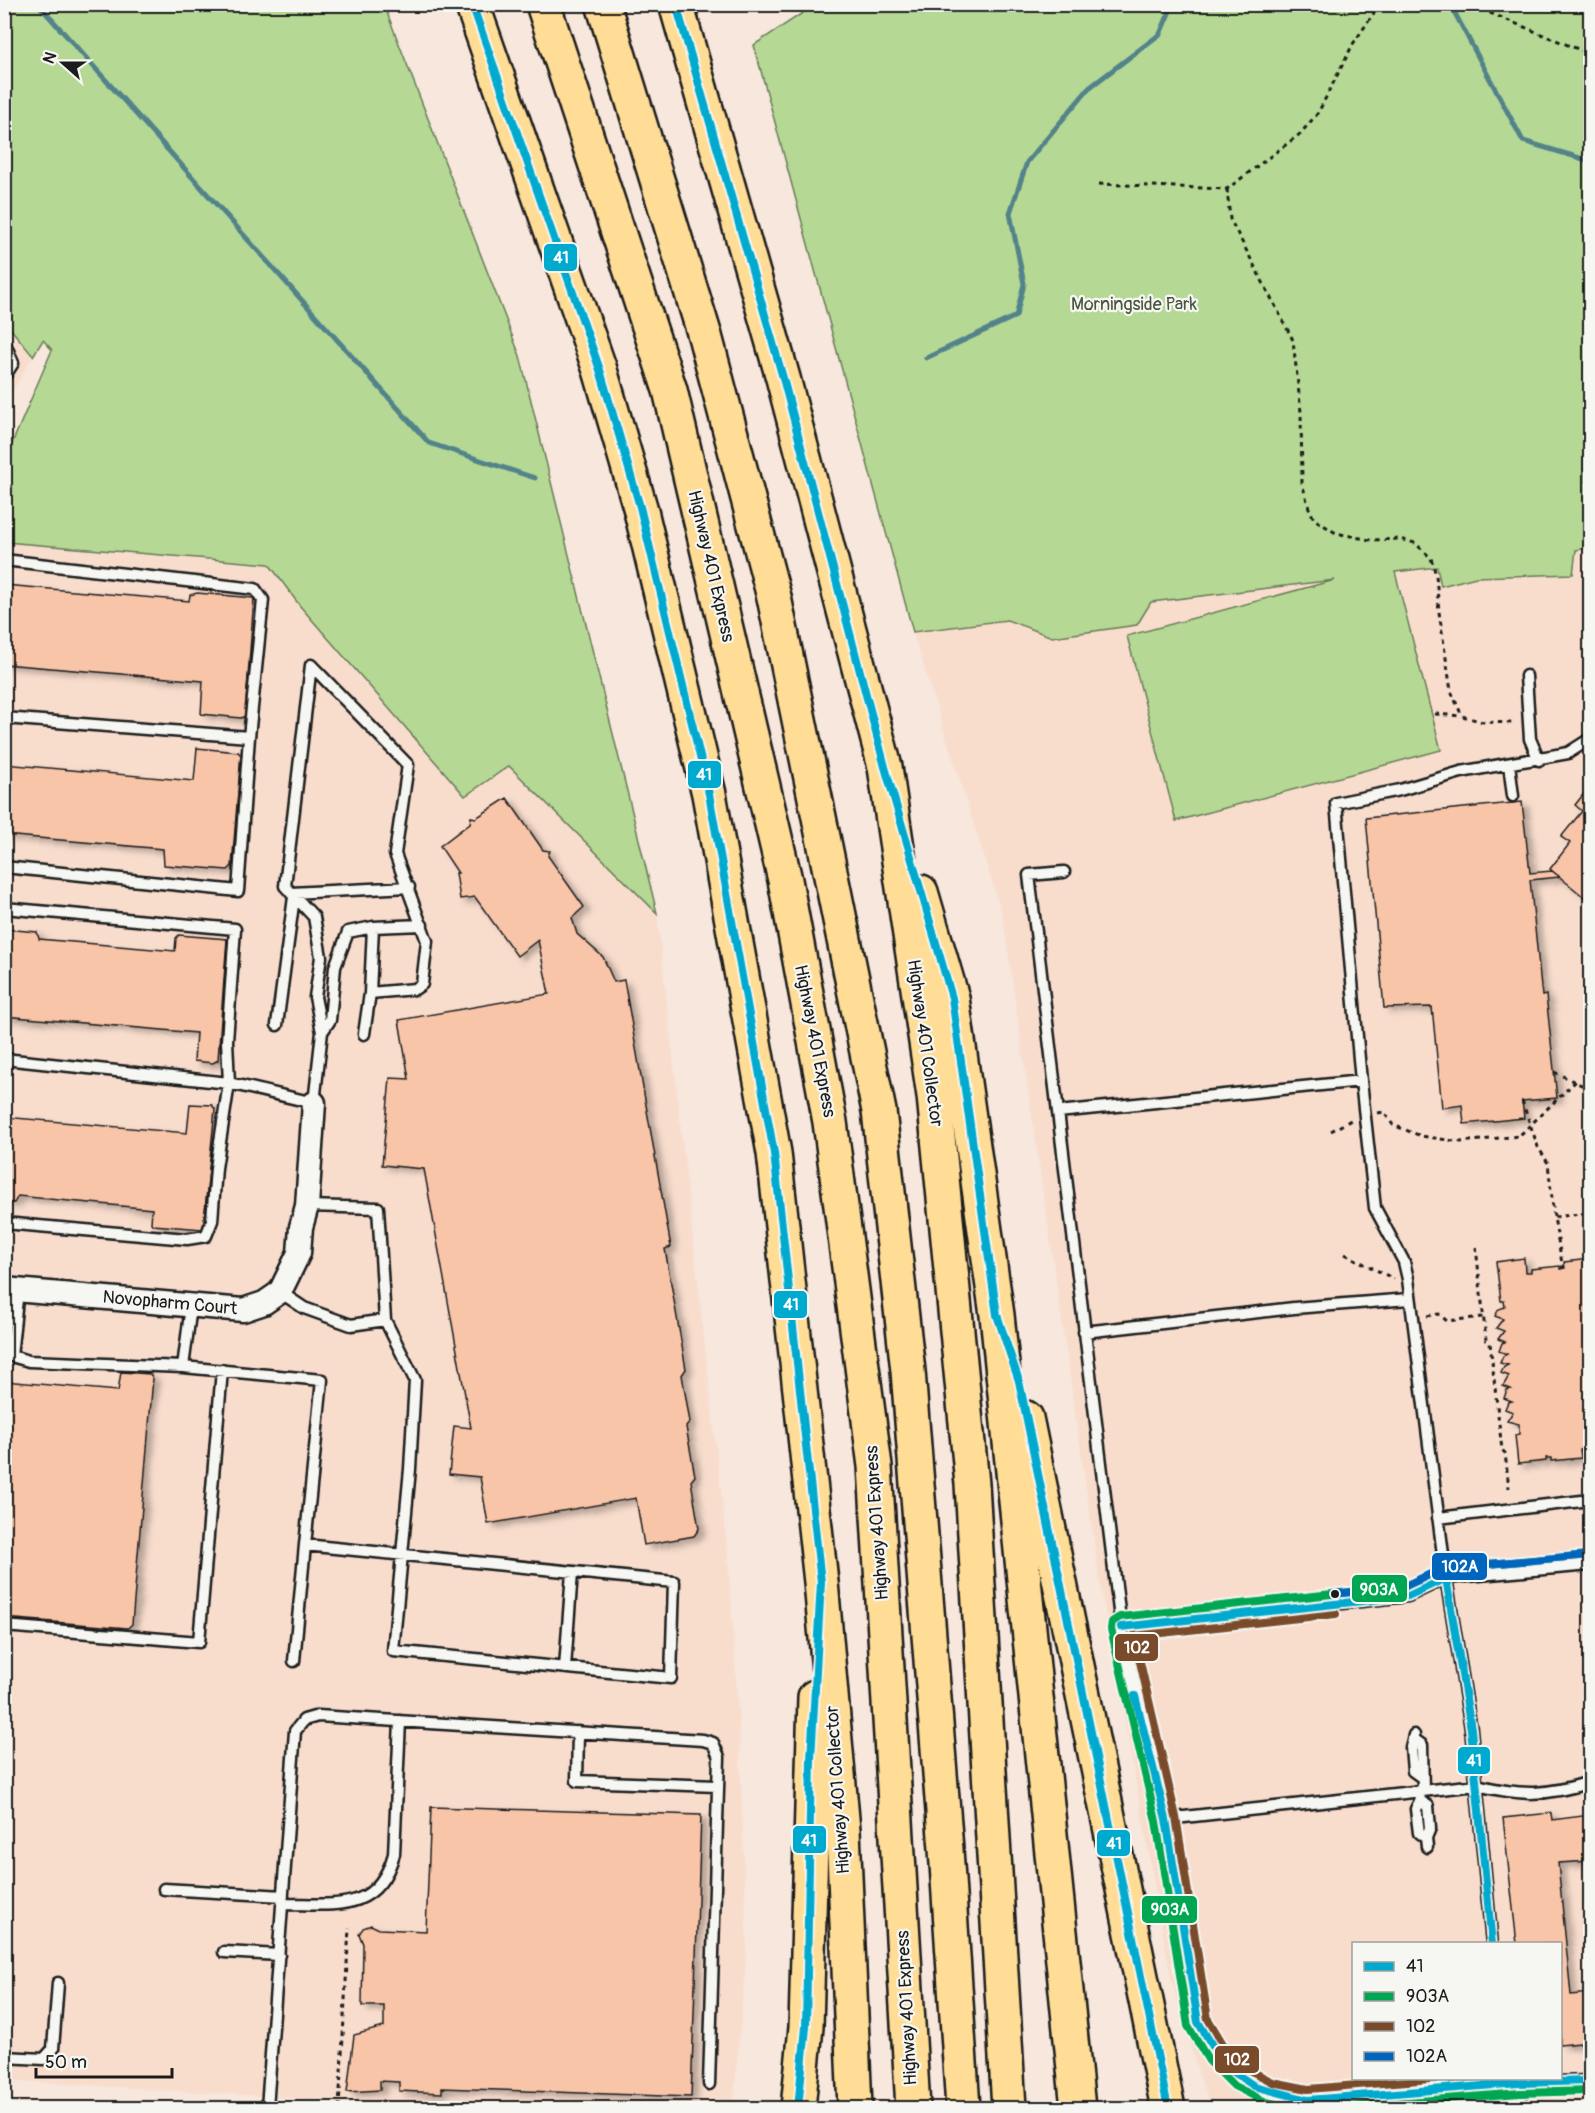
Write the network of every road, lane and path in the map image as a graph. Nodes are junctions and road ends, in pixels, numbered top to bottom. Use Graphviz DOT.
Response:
graph roads {
  1 [pos="472,4"];
  2 [pos="543,4"];
  3 [pos="603,4"];
  4 [pos="676,4"];
  5 [pos="1380,4"];
  6 [pos="1473,6"];
  7 [pos="1590,54"];
  8 [pos="1099,184"];
  9 [pos="1227,189"];
  10 [pos="4,341"];
  11 [pos="4,377"];
  12 [pos="4,560"];
  13 [pos="1526,676"];
  14 [pos="1434,714"];
  15 [pos="1462,716"];
  16 [pos="4,718"];
  17 [pos="1529,724"];
  18 [pos="249,737"];
  19 [pos="1590,739"];
  20 [pos="1539,760"];
  21 [pos="1509,764"];
  22 [pos="885,767"];
  23 [pos="1514,796"];
  24 [pos="4,867"];
  25 [pos="1064,872"];
  26 [pos="409,887"];
  27 [pos="292,895"];
  28 [pos="4,909"];
  29 [pos="422,925"];
  30 [pos="374,927"];
  31 [pos="370,993"];
  32 [pos="277,1025"];
  33 [pos="322,1032"];
  34 [pos="364,1034"];
  35 [pos="4,1059"];
  36 [pos="1554,1072"];
  37 [pos="1361,1081"];
  38 [pos="1575,1081"];
  39 [pos="229,1083"];
  40 [pos="1590,1089"];
  41 [pos="1522,1101"];
  42 [pos="314,1103"];
  43 [pos="1058,1112"];
  44 [pos="1365,1115"];
  45 [pos="1531,1126"];
  46 [pos="1331,1131"];
  47 [pos="307,1206"];
  48 [pos="1590,1213"];
  49 [pos="1554,1217"];
  50 [pos="4,1223"];
  51 [pos="1476,1247"];
  52 [pos="1345,1254"];
  53 [pos="1563,1269"];
  54 [pos="1397,1280"];
  55 [pos="11,1289"];
  56 [pos="280,1292"];
  57 [pos="1409,1299"];
  58 [pos="191,1306"];
  59 [pos="997,1315"];
  60 [pos="1427,1316"];
  61 [pos="1483,1317"];
  62 [pos="386,1320"];
  63 [pos="1084,1332"];
  64 [pos="8,1355"];
  65 [pos="183,1367"];
  66 [pos="222,1370"];
  67 [pos="1509,1488"];
  68 [pos="1590,1500"];
  69 [pos="1438,1518"];
  70 [pos="305,1545"];
  71 [pos="402,1555"];
  72 [pos="1590,1565"];
  73 [pos="572,1572"];
  74 [pos="1446,1578"];
  75 [pos="821,1582"];
  76 [pos="4,1626"];
  77 [pos="1121,1627"];
  78 [pos="294,1661"];
  79 [pos="564,1668"];
  80 [pos="400,1721"];
  81 [pos="578,1732"];
  82 [pos="1415,1738"];
  83 [pos="1590,1782"];
  84 [pos="1477,1785"];
  85 [pos="717,1786"];
  86 [pos="1421,1794"];
  87 [pos="1166,1819"];
  88 [pos="1427,1842"];
  89 [pos="164,1889"];
  90 [pos="283,1900"];
  91 [pos="349,1928"];
  92 [pos="1492,1942"];
  93 [pos="224,1952"];
  94 [pos="279,1955"];
  95 [pos="58,1983"];
  96 [pos="4,2057"];
  97 [pos="1518,2081"];
  98 [pos="1590,2081"];
  99 [pos="709,2084"];
  100 [pos="1407,2093"];
  101 [pos="267,2109"];
  102 [pos="339,2109"];
  103 [pos="798,2109"];
  104 [pos="855,2109"];
  105 [pos="913,2109"];
  106 [pos="963,2109"];
  107 [pos="1009,2109"];
  108 [pos="1078,2109"];
  109 [pos="1168,2109"];
  110 [pos="1480,2109"];
  111 [pos="1522,2109"];
  1 -- 75 [label="highway, Highway 401 Collector"];
  2 -- 105 [label="highway, Highway 401 Express"];
  3 -- 106 [label="highway"];
  4 -- 22 [label="highway, Highway 401 Collector"];
  5 -- 9 [label="path"];
  6 -- 7 [label="path"];
  8 -- 9 [label="path"];
  9 -- 15 [label="path"];
  10 -- 11 [label="lane"];
  12 -- 18 [label="lane"];
  13 -- 17 [label="lane"];
  14 -- 15 [label="path"];
  15 -- 17 [label="path"];
  16 -- 18 [label="lane"];
  17 -- 20 [label="lane"];
  18 -- 24 [label="lane"];
  19 -- 20 [label="lane"];
  20 -- 21 [label="lane"];
  21 -- 23 [label="lane"];
  21 -- 37 [label="lane"];
  22 -- 59 [label="highway"];
  22 -- 107 [label="highway, Highway 401 Collector"];
  25 -- 43 [label="lane"];
  26 -- 27 [label="lane"];
  26 -- 27 [label="lane"];
  26 -- 29 [label="lane"];
  27 -- 32 [label="lane"];
  27 -- 33 [label="lane"];
  28 -- 39 [label="lane"];
  29 -- 30 [label="lane"];
  29 -- 31 [label="lane"];
  30 -- 31 [label="lane"];
  30 -- 33 [label="lane"];
  31 -- 34 [label="lane"];
  33 -- 42 [label="lane"];
  35 -- 39 [label="lane"];
  36 -- 38 [label="path"];
  37 -- 43 [label="lane"];
  37 -- 44 [label="lane"];
  38 -- 40 [label="path"];
  38 -- 45 [label="path"];
  39 -- 42 [label="lane"];
  39 -- 50 [label="lane"];
  41 -- 45 [label="path"];
  42 -- 47 [label="street"];
  43 -- 63 [label="lane"];
  44 -- 45 [label="path"];
  44 -- 46 [label="path"];
  44 -- 57 [label="lane"];
  45 -- 49 [label="path"];
  47 -- 56 [label="street"];
  47 -- 62 [label="lane"];
  48 -- 49 [label="path"];
  49 -- 53 [label="path"];
  51 -- 61 [label="path"];
  52 -- 54 [label="path"];
  55 -- 58 [label="street, Novopharm Court"];
  55 -- 64 [label="lane"];
  56 -- 58 [label="street, Novopharm Court"];
  56 -- 62 [label="lane"];
  57 -- 63 [label="lane"];
  57 -- 69 [label="lane"];
  58 -- 65 [label="lane"];
  59 -- 108 [label="highway"];
  59 -- 109 [label="highway"];
  60 -- 61 [label="path"];
  61 -- 67 [label="path"];
  62 -- 71 [label="lane"];
  63 -- 77 [label="lane"];
  64 -- 65 [label="lane"];
  65 -- 66 [label="lane"];
  66 -- 70 [label="lane"];
  66 -- 76 [label="lane"];
  68 -- 69 [label="lane"];
  69 -- 74 [label="lane"];
  70 -- 71 [label="lane"];
  70 -- 78 [label="lane"];
  71 -- 73 [label="lane"];
  71 -- 79 [label="lane"];
  72 -- 74 [label="lane"];
  73 -- 79 [label="lane"];
  73 -- 79 [label="lane"];
  74 -- 77 [label="lane"];
  74 -- 84 [label="lane"];
  75 -- 103 [label="highway"];
  75 -- 104 [label="highway, Highway 401 Collector"];
  77 -- 87 [label="lane"];
  80 -- 81 [label="lane"];
  80 -- 90 [label="lane"];
  80 -- 90 [label="lane"];
  81 -- 85 [label="lane"];
  81 -- 85 [label="lane"];
  82 -- 86 [label="lane"];
  83 -- 84 [label="lane"];
  84 -- 86 [label="lane"];
  84 -- 92 [label="lane"];
  85 -- 99 [label="lane"];
  86 -- 87 [label="lane"];
  86 -- 88 [label="lane"];
  87 -- 100 [label="lane"];
  89 -- 90 [label="lane"];
  90 -- 94 [label="lane"];
  91 -- 102 [label="path"];
  93 -- 94 [label="lane"];
  94 -- 101 [label="lane"];
  95 -- 96 [label="lane"];
  97 -- 98 [label="lane"];
  97 -- 100 [label="lane"];
  97 -- 111 [label="lane"];
  100 -- 110 [label="lane"];
}
